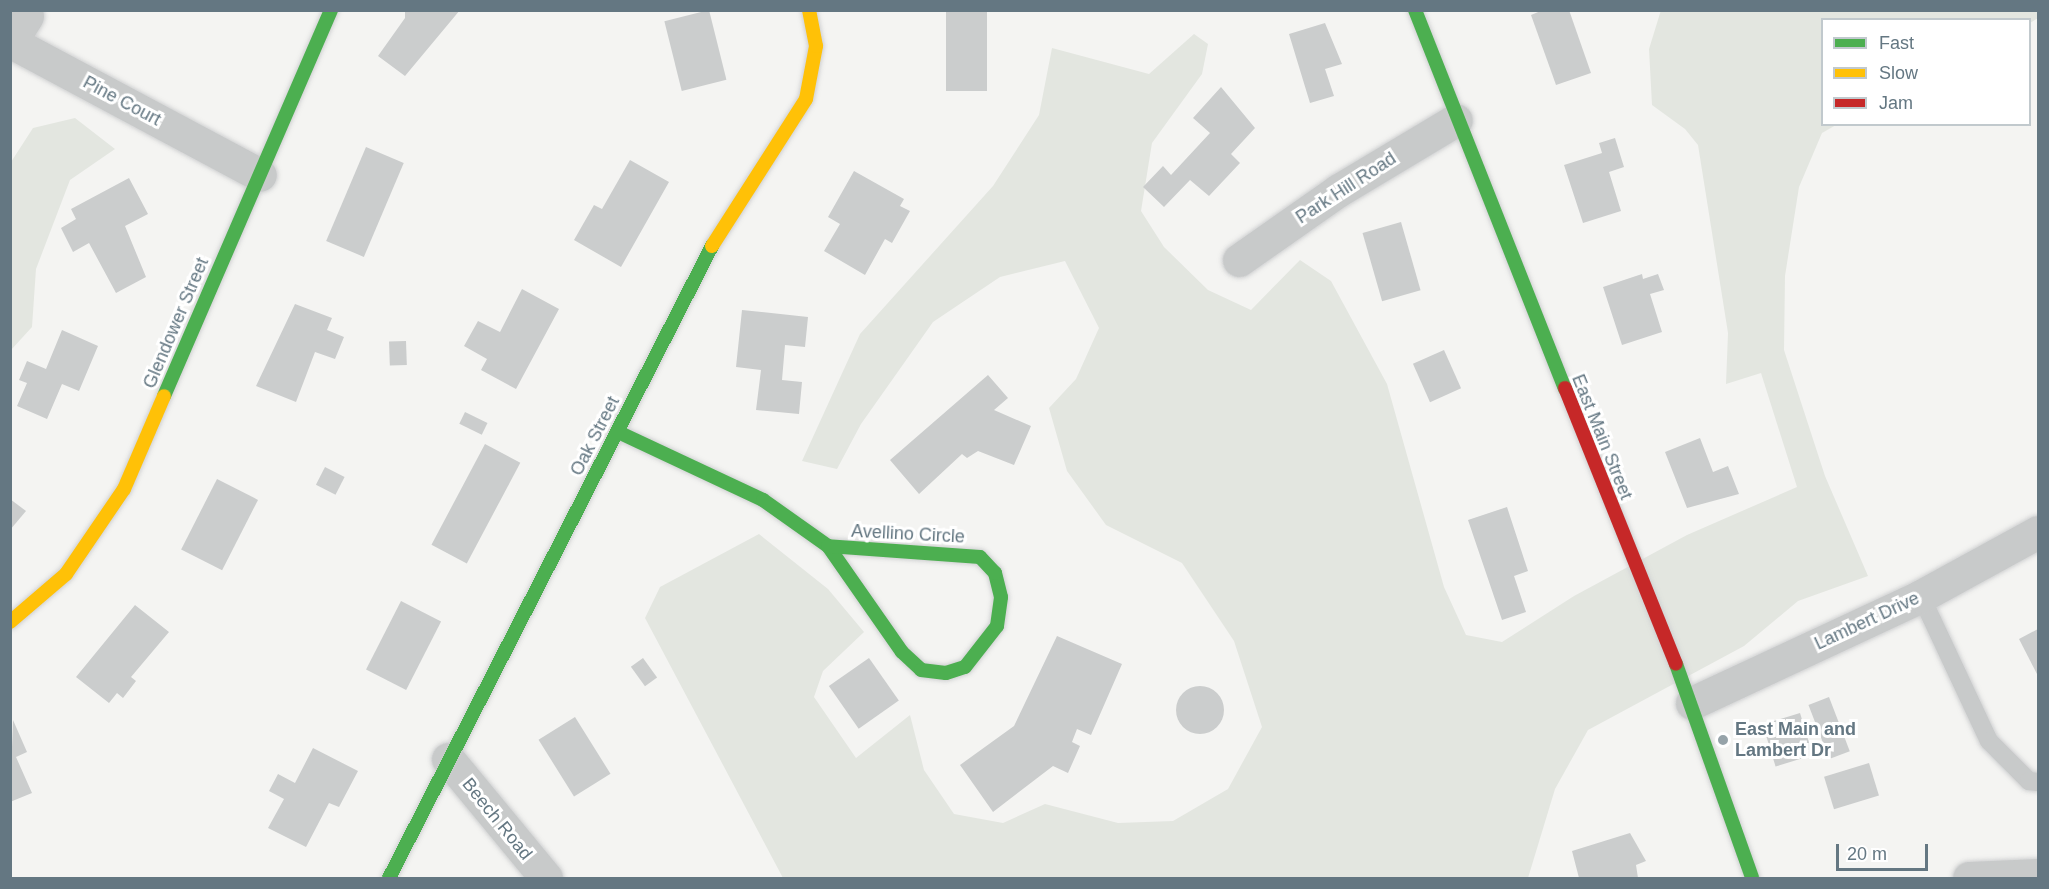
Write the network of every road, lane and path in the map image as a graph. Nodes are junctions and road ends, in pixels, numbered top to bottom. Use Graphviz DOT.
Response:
graph roads {
  1 [pos="331,10"];
  2 [pos="809,10"];
  3 [pos="1415,10"];
  4 [pos="27,16"];
  5 [pos="1456,120"];
  6 [pos="260,175"];
  7 [pos="1239,260"];
  8 [pos="618,432"];
  9 [pos="2038,532"];
  10 [pos="828,546"];
  11 [pos="1921,596"];
  12 [pos="10,622"];
  13 [pos="1692,704"];
  14 [pos="448,759"];
  15 [pos="2038,782"];
  16 [pos="2038,875"];
  17 [pos="389,879"];
  18 [pos="546,879"];
  19 [pos="1752,879"];
  20 [pos="1969,879"];
  1 -- 6 [label="street, Glendower Street"];
  2 -- 8 [label="street, Oak Street"];
  3 -- 5 [label="street, East Main Street"];
  4 -- 6 [label="street, Pine Court"];
  5 -- 7 [label="street, Park Hill Road"];
  5 -- 13 [label="street, East Main Street"];
  6 -- 12 [label="street, Glendower Street"];
  8 -- 10 [label="street, Avellino Circle"];
  8 -- 14 [label="street, Oak Street"];
  9 -- 11 [label="street, Lambert Drive"];
  10 -- 10 [label="street, Avellino Circle"];
  11 -- 13 [label="street, Lambert Drive"];
  11 -- 15 [label="lane"];
  13 -- 19 [label="street, East Main Street"];
  14 -- 17 [label="street, Oak Street"];
  14 -- 18 [label="street, Beech Road"];
  16 -- 20 [label="street"];
}
